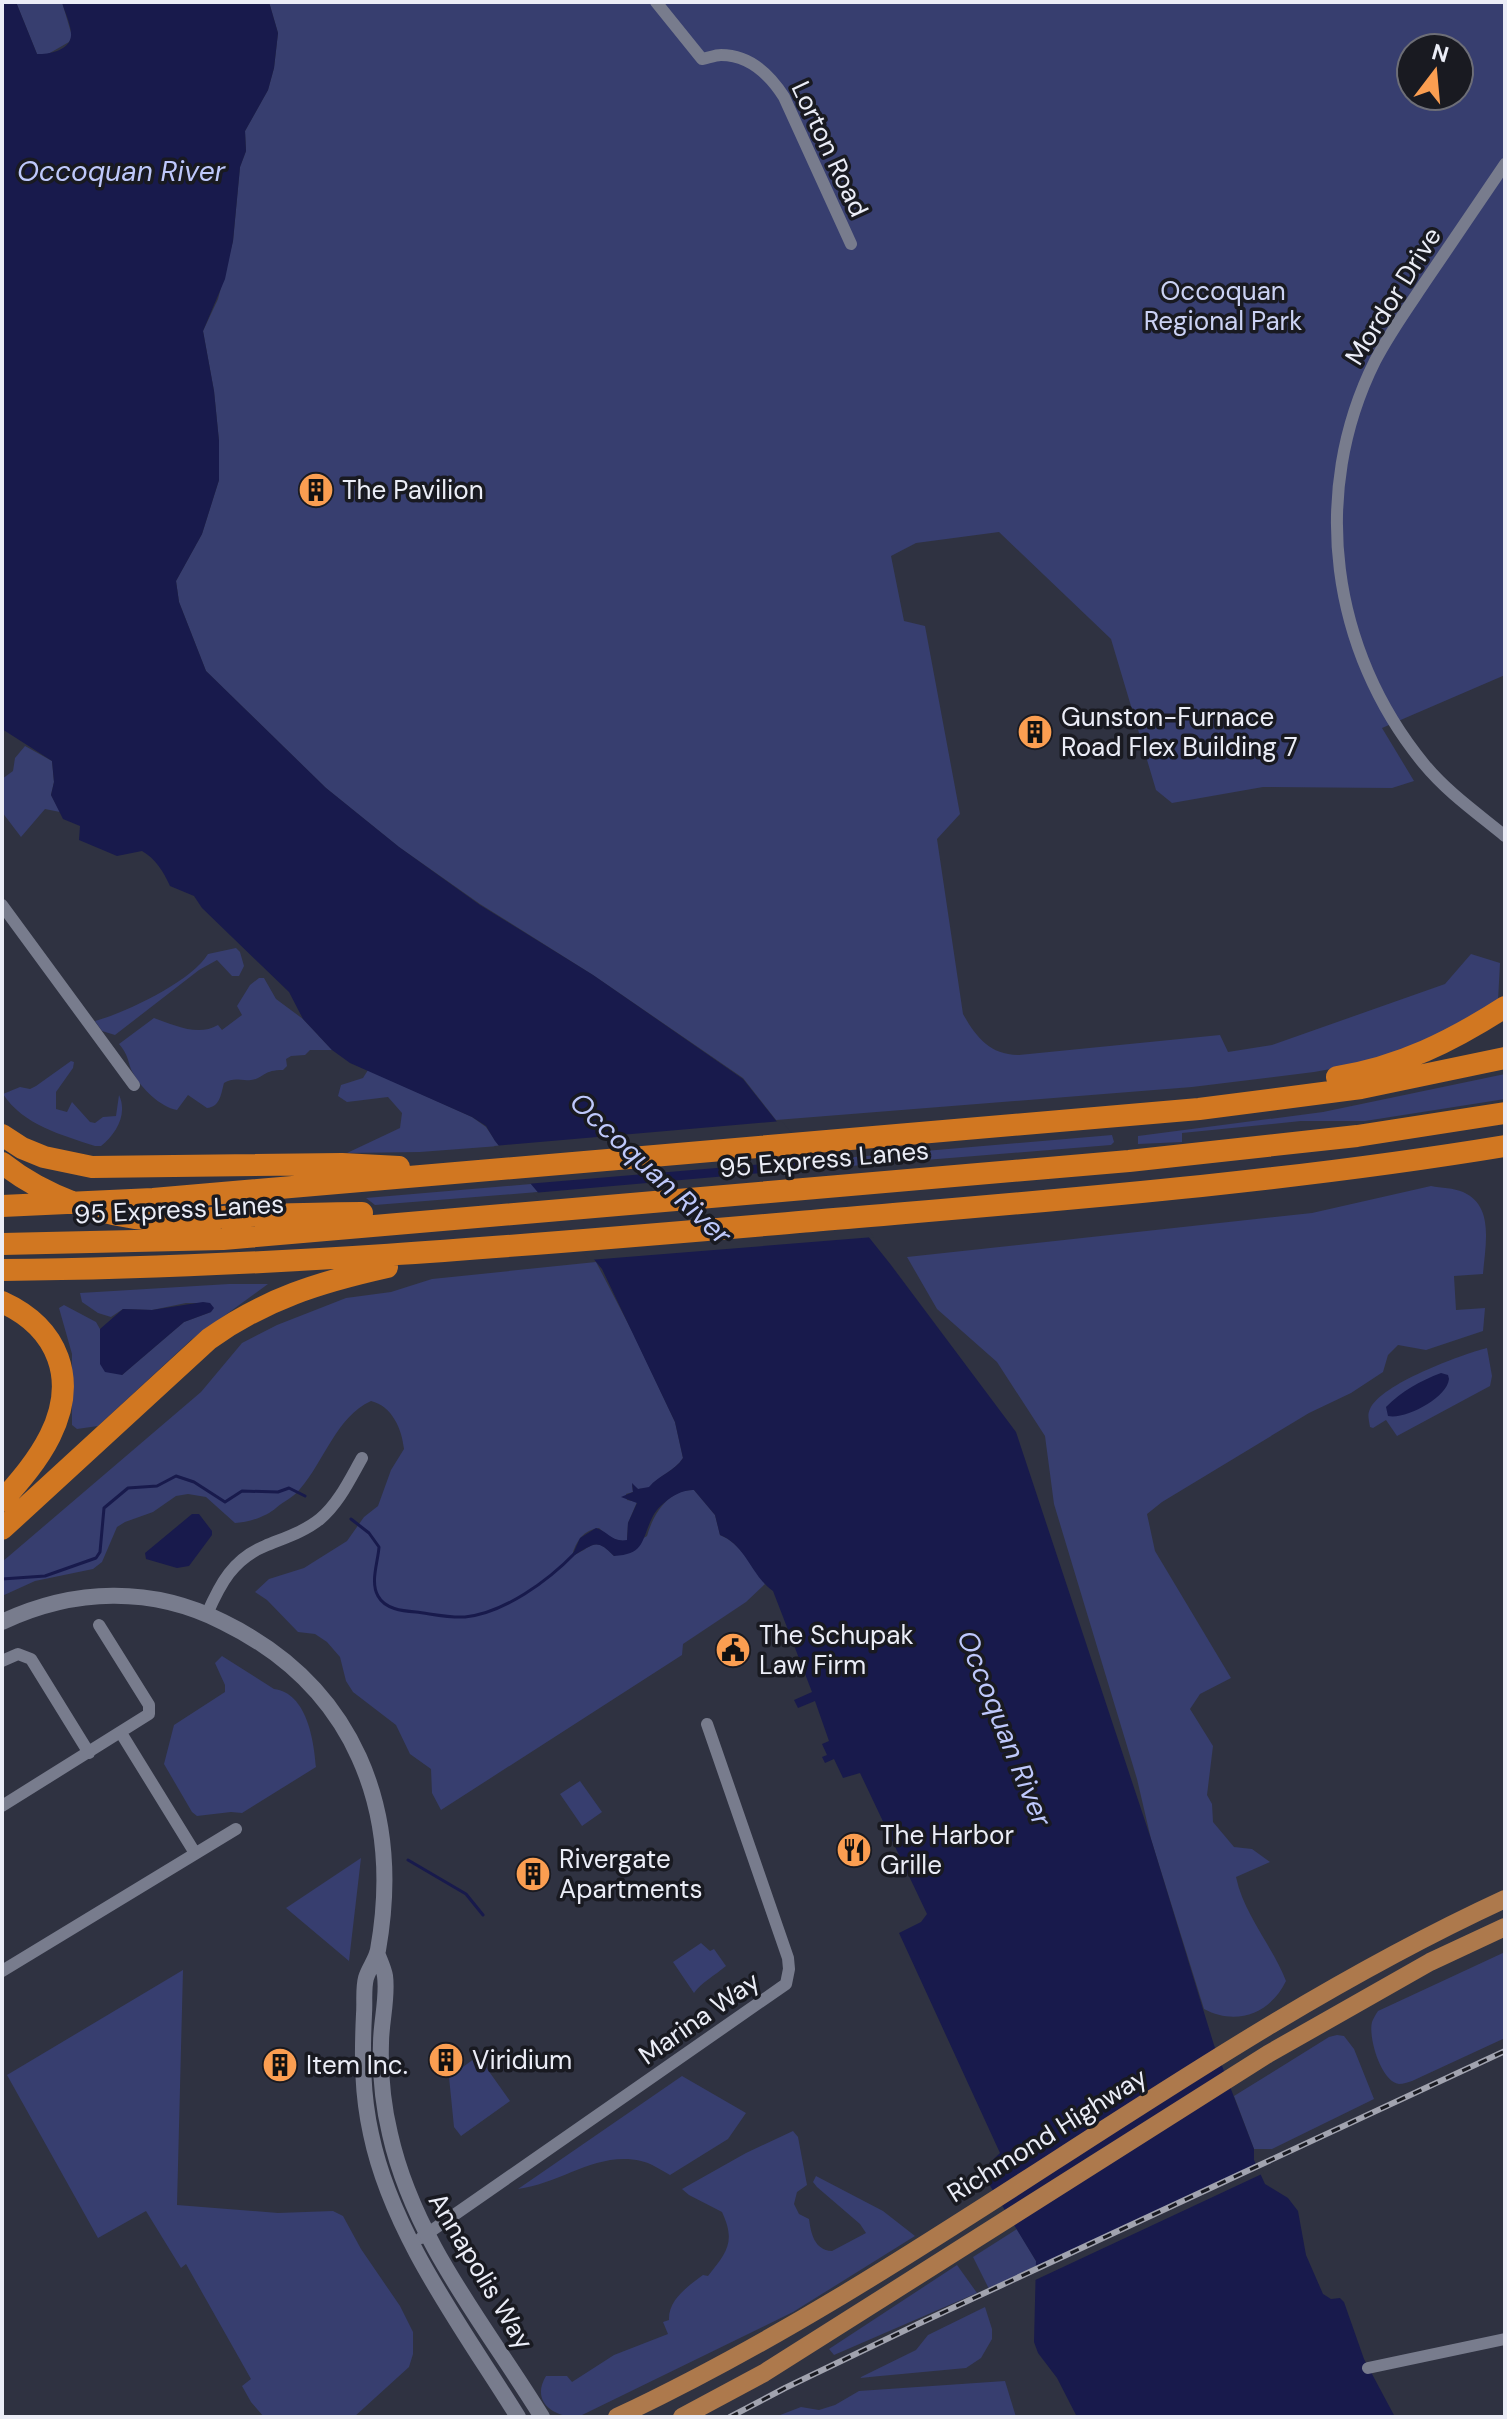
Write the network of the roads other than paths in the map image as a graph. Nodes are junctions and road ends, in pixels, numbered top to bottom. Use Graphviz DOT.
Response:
graph roads {
  1 [pos="656,2"];
  2 [pos="1505,164"];
  3 [pos="851,244"];
  4 [pos="1505,836"];
  5 [pos="2,905"];
  6 [pos="1505,1007"];
  7 [pos="1495,1061"];
  8 [pos="134,1085"];
  9 [pos="1147,1114"];
  10 [pos="1498,1114"];
  11 [pos="2,1135"];
  12 [pos="1499,1147"];
  13 [pos="2,1163"];
  14 [pos="444,1174"];
  15 [pos="2,1206"];
  16 [pos="488,1215"];
  17 [pos="2,1244"];
  18 [pos="460,1251"];
  19 [pos="2,1270"];
  20 [pos="2,1302"];
  21 [pos="362,1458"];
  22 [pos="2,1501"];
  23 [pos="2,1529"];
  24 [pos="207,1614"];
  25 [pos="2,1622"];
  26 [pos="99,1625"];
  27 [pos="2,1661"];
  28 [pos="707,1724"];
  29 [pos="121,1733"];
  30 [pos="89,1753"];
  31 [pos="2,1806"];
  32 [pos="236,1829"];
  33 [pos="195,1853"];
  34 [pos="1505,1899"];
  35 [pos="1505,1927"];
  36 [pos="377,1953"];
  37 [pos="2,1971"];
  38 [pos="426,2234"];
  39 [pos="412,2244"];
  40 [pos="1505,2339"];
  41 [pos="1368,2368"];
  42 [pos="518,2417"];
  43 [pos="542,2417"];
  44 [pos="617,2417"];
  45 [pos="682,2417"];
  1 -- 3 [label="street, Lorton Road"];
  2 -- 4 [label="street, Mordor Drive"];
  5 -- 8 [label="street"];
  6 -- 9 [label="highway"];
  7 -- 9 [label="highway"];
  9 -- 14 [label="highway"];
  10 -- 16 [label="highway, 95 Express Lanes"];
  11 -- 14 [label="highway"];
  12 -- 18 [label="highway"];
  13 -- 16 [label="highway"];
  14 -- 15 [label="highway"];
  16 -- 17 [label="highway, 95 Express Lanes"];
  18 -- 19 [label="highway"];
  18 -- 23 [label="highway"];
  20 -- 22 [label="highway"];
  21 -- 24 [label="street"];
  24 -- 25 [label="street, Annapolis Way"];
  24 -- 36 [label="street, Annapolis Way"];
  26 -- 29 [label="street"];
  27 -- 30 [label="street"];
  28 -- 38 [label="street, Marina Way"];
  29 -- 30 [label="street"];
  29 -- 33 [label="street"];
  30 -- 31 [label="street"];
  32 -- 33 [label="street"];
  33 -- 37 [label="street"];
  34 -- 44 [label="main road, Richmond Highway"];
  35 -- 45 [label="main road, Richmond Highway"];
  36 -- 38 [label="street, Annapolis Way"];
  36 -- 39 [label="street, Annapolis Way"];
  38 -- 39 [label="street, Marina Way"];
  38 -- 43 [label="street, Annapolis Way"];
  39 -- 42 [label="street, Annapolis Way"];
  40 -- 41 [label="street"];
}
